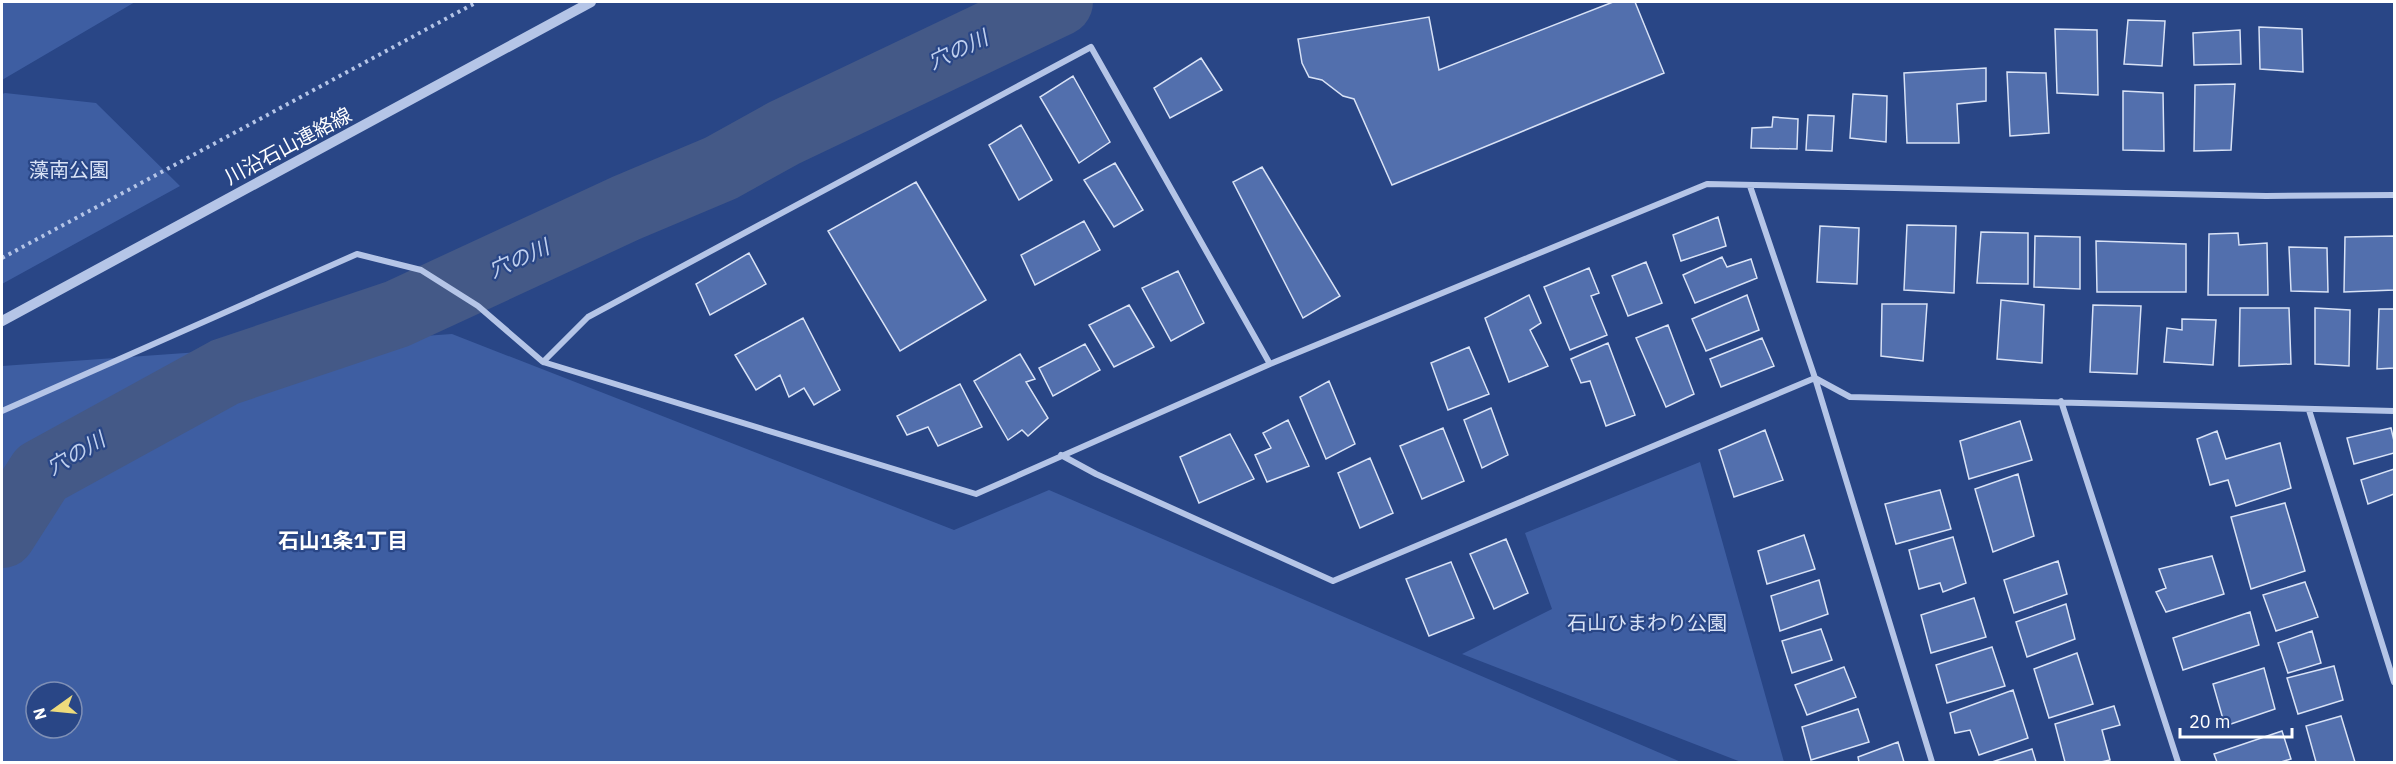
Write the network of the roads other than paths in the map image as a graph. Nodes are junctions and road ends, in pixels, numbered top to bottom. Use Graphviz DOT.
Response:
graph roads {
  1 [pos="591,2"];
  2 [pos="1750,186"];
  3 [pos="2394,195"];
  4 [pos="2,321"];
  5 [pos="543,362"];
  6 [pos="1270,364"];
  7 [pos="1815,378"];
  8 [pos="2061,401"];
  9 [pos="2309,410"];
  10 [pos="2,411"];
  11 [pos="2394,411"];
  12 [pos="1061,455"];
  13 [pos="2394,682"];
  14 [pos="1932,762"];
  15 [pos="2178,762"];
  1 -- 4 [label="street, 川沿石山連絡線"];
  2 -- 3 [label="street"];
  2 -- 6 [label="street"];
  2 -- 7 [label="street"];
  5 -- 6 [label="street"];
  5 -- 10 [label="street"];
  5 -- 12 [label="street"];
  6 -- 12 [label="street"];
  7 -- 8 [label="street"];
  7 -- 12 [label="street"];
  7 -- 14 [label="street"];
  8 -- 9 [label="street"];
  8 -- 15 [label="street"];
  9 -- 11 [label="street"];
  9 -- 13 [label="street"];
}
